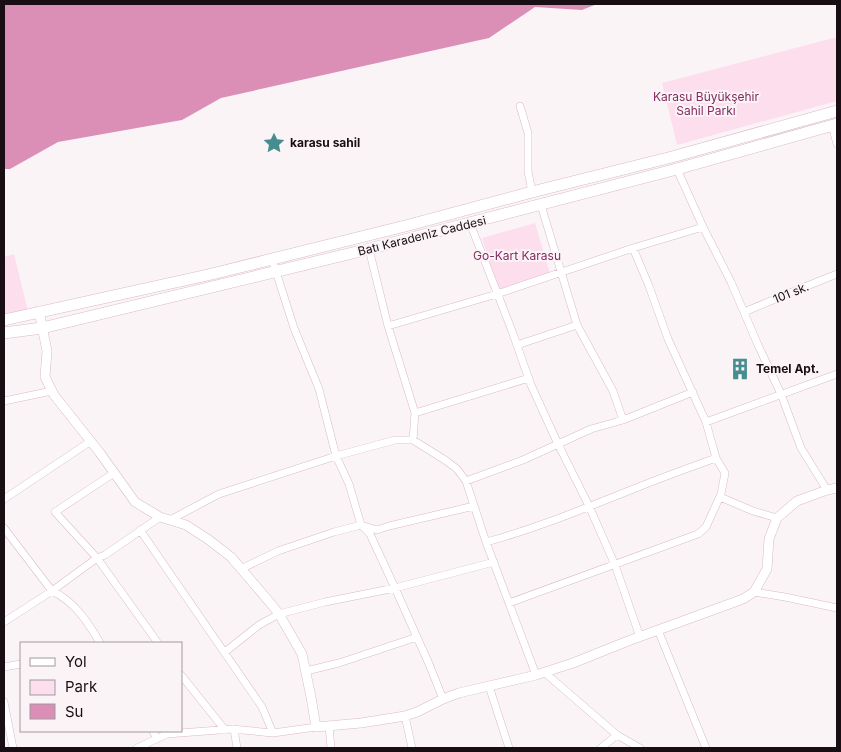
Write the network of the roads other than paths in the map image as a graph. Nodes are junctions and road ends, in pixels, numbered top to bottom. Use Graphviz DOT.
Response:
graph roads {
  1 [pos="520,106"];
  2 [pos="837,111"];
  3 [pos="835,124"];
  4 [pos="837,144"];
  5 [pos="672,157"];
  6 [pos="677,169"];
  7 [pos="532,192"];
  8 [pos="540,205"];
  9 [pos="470,223"];
  10 [pos="703,227"];
  11 [pos="632,248"];
  12 [pos="370,250"];
  13 [pos="272,259"];
  14 [pos="275,272"];
  15 [pos="562,272"];
  16 [pos="837,274"];
  17 [pos="497,294"];
  18 [pos="39,312"];
  19 [pos="744,312"];
  20 [pos="4,320"];
  21 [pos="577,325"];
  22 [pos="388,326"];
  23 [pos="42,328"];
  24 [pos="4,334"];
  25 [pos="517,345"];
  26 [pos="837,374"];
  27 [pos="529,378"];
  28 [pos="52,390"];
  29 [pos="692,392"];
  30 [pos="781,394"];
  31 [pos="4,401"];
  32 [pos="415,413"];
  33 [pos="623,420"];
  34 [pos="706,422"];
  35 [pos="413,440"];
  36 [pos="91,441"];
  37 [pos="558,444"];
  38 [pos="336,456"];
  39 [pos="716,458"];
  40 [pos="114,472"];
  41 [pos="466,481"];
  42 [pos="837,488"];
  43 [pos="827,490"];
  44 [pos="720,497"];
  45 [pos="4,499"];
  46 [pos="474,506"];
  47 [pos="589,506"];
  48 [pos="160,517"];
  49 [pos="778,518"];
  50 [pos="170,520"];
  51 [pos="361,525"];
  52 [pos="4,528"];
  53 [pos="140,530"];
  54 [pos="486,542"];
  55 [pos="97,558"];
  56 [pos="494,562"];
  57 [pos="615,565"];
  58 [pos="241,568"];
  59 [pos="395,588"];
  60 [pos="52,591"];
  61 [pos="754,592"];
  62 [pos="509,603"];
  63 [pos="837,608"];
  64 [pos="279,614"];
  65 [pos="4,622"];
  66 [pos="658,630"];
  67 [pos="417,637"];
  68 [pos="640,637"];
  69 [pos="99,642"];
  70 [pos="157,642"];
  71 [pos="225,652"];
  72 [pos="20,664"];
  73 [pos="4,667"];
  74 [pos="306,671"];
  75 [pos="540,674"];
  76 [pos="182,676"];
  77 [pos="488,686"];
  78 [pos="443,699"];
  79 [pos="4,702"];
  80 [pos="405,716"];
  81 [pos="329,726"];
  82 [pos="316,727"];
  83 [pos="234,729"];
  84 [pos="225,730"];
  85 [pos="154,732"];
  86 [pos="273,733"];
  87 [pos="617,735"];
  88 [pos="157,739"];
  89 [pos="13,748"];
  90 [pos="137,748"];
  91 [pos="237,748"];
  92 [pos="331,748"];
  93 [pos="412,748"];
  94 [pos="509,748"];
  95 [pos="601,748"];
  96 [pos="640,748"];
  97 [pos="706,748"];
  1 -- 7 [label="street"];
  2 -- 5 [label="main road, Batı Karadeniz Caddesi"];
  3 -- 4 [label="street"];
  3 -- 6 [label="main road, Batı Karadeniz Caddesi"];
  5 -- 6 [label="street"];
  5 -- 7 [label="main road, Batı Karadeniz Caddesi"];
  6 -- 8 [label="main road, Batı Karadeniz Caddesi"];
  6 -- 10 [label="street"];
  7 -- 13 [label="main road, Batı Karadeniz Caddesi"];
  8 -- 9 [label="main road, Batı Karadeniz Caddesi"];
  8 -- 15 [label="street"];
  9 -- 12 [label="main road, Batı Karadeniz Caddesi"];
  9 -- 17 [label="street"];
  10 -- 11 [label="street"];
  10 -- 19 [label="street"];
  11 -- 15 [label="street"];
  11 -- 29 [label="street"];
  12 -- 14 [label="main road, Batı Karadeniz Caddesi"];
  12 -- 22 [label="street"];
  13 -- 14 [label="street"];
  13 -- 18 [label="main road, Batı Karadeniz Caddesi"];
  14 -- 23 [label="main road, Batı Karadeniz Caddesi"];
  14 -- 38 [label="street"];
  15 -- 17 [label="street"];
  15 -- 21 [label="street"];
  16 -- 19 [label="street, 101 sk."];
  17 -- 22 [label="street"];
  17 -- 25 [label="street"];
  18 -- 20 [label="main road, Batı Karadeniz Caddesi"];
  18 -- 23 [label="street"];
  19 -- 30 [label="street"];
  21 -- 25 [label="street"];
  21 -- 33 [label="street"];
  22 -- 32 [label="street"];
  23 -- 24 [label="main road, Batı Karadeniz Caddesi"];
  23 -- 28 [label="street"];
  25 -- 27 [label="street"];
  26 -- 30 [label="street"];
  27 -- 32 [label="street"];
  27 -- 37 [label="street"];
  28 -- 31 [label="street"];
  28 -- 36 [label="street"];
  29 -- 33 [label="street"];
  29 -- 34 [label="street"];
  30 -- 34 [label="street"];
  30 -- 43 [label="street"];
  32 -- 35 [label="street"];
  33 -- 37 [label="street"];
  34 -- 39 [label="street"];
  35 -- 38 [label="street"];
  35 -- 41 [label="street"];
  36 -- 40 [label="street"];
  36 -- 45 [label="street"];
  37 -- 41 [label="street"];
  37 -- 47 [label="street"];
  38 -- 50 [label="street"];
  38 -- 51 [label="street"];
  39 -- 44 [label="street"];
  39 -- 47 [label="street"];
  40 -- 48 [label="street"];
  40 -- 55 [label="street"];
  41 -- 46 [label="street"];
  42 -- 43 [label="street"];
  43 -- 49 [label="street"];
  44 -- 49 [label="street"];
  44 -- 57 [label="street"];
  46 -- 51 [label="street"];
  46 -- 54 [label="street"];
  47 -- 54 [label="street"];
  47 -- 57 [label="street"];
  48 -- 50 [label="street"];
  48 -- 53 [label="street"];
  49 -- 61 [label="street"];
  50 -- 58 [label="street"];
  51 -- 58 [label="street"];
  51 -- 59 [label="street"];
  52 -- 60 [label="street"];
  53 -- 55 [label="street"];
  53 -- 71 [label="street"];
  54 -- 56 [label="street"];
  55 -- 60 [label="street"];
  55 -- 70 [label="street"];
  56 -- 59 [label="street"];
  56 -- 62 [label="street"];
  57 -- 62 [label="street"];
  57 -- 68 [label="street"];
  58 -- 64 [label="street"];
  59 -- 64 [label="street"];
  59 -- 67 [label="street"];
  60 -- 65 [label="street"];
  60 -- 69 [label="street"];
  61 -- 63 [label="street"];
  61 -- 66 [label="street"];
  62 -- 75 [label="street"];
  64 -- 71 [label="street"];
  64 -- 74 [label="street"];
  66 -- 68 [label="street"];
  66 -- 97 [label="street"];
  67 -- 74 [label="street"];
  67 -- 78 [label="street"];
  68 -- 75 [label="street"];
  71 -- 86 [label="street"];
  72 -- 73 [label="street"];
  74 -- 82 [label="street"];
  75 -- 77 [label="street"];
  75 -- 87 [label="street"];
  76 -- 84 [label="street"];
  77 -- 78 [label="street"];
  77 -- 94 [label="street"];
  78 -- 80 [label="street"];
  79 -- 89 [label="street"];
  80 -- 81 [label="street"];
  80 -- 93 [label="street"];
  81 -- 82 [label="street"];
  81 -- 92 [label="street"];
  82 -- 86 [label="street"];
  83 -- 84 [label="street"];
  83 -- 86 [label="street"];
  83 -- 91 [label="street"];
  84 -- 88 [label="street"];
  85 -- 88 [label="street"];
  87 -- 95 [label="street"];
  87 -- 96 [label="street"];
  88 -- 90 [label="street"];
}
